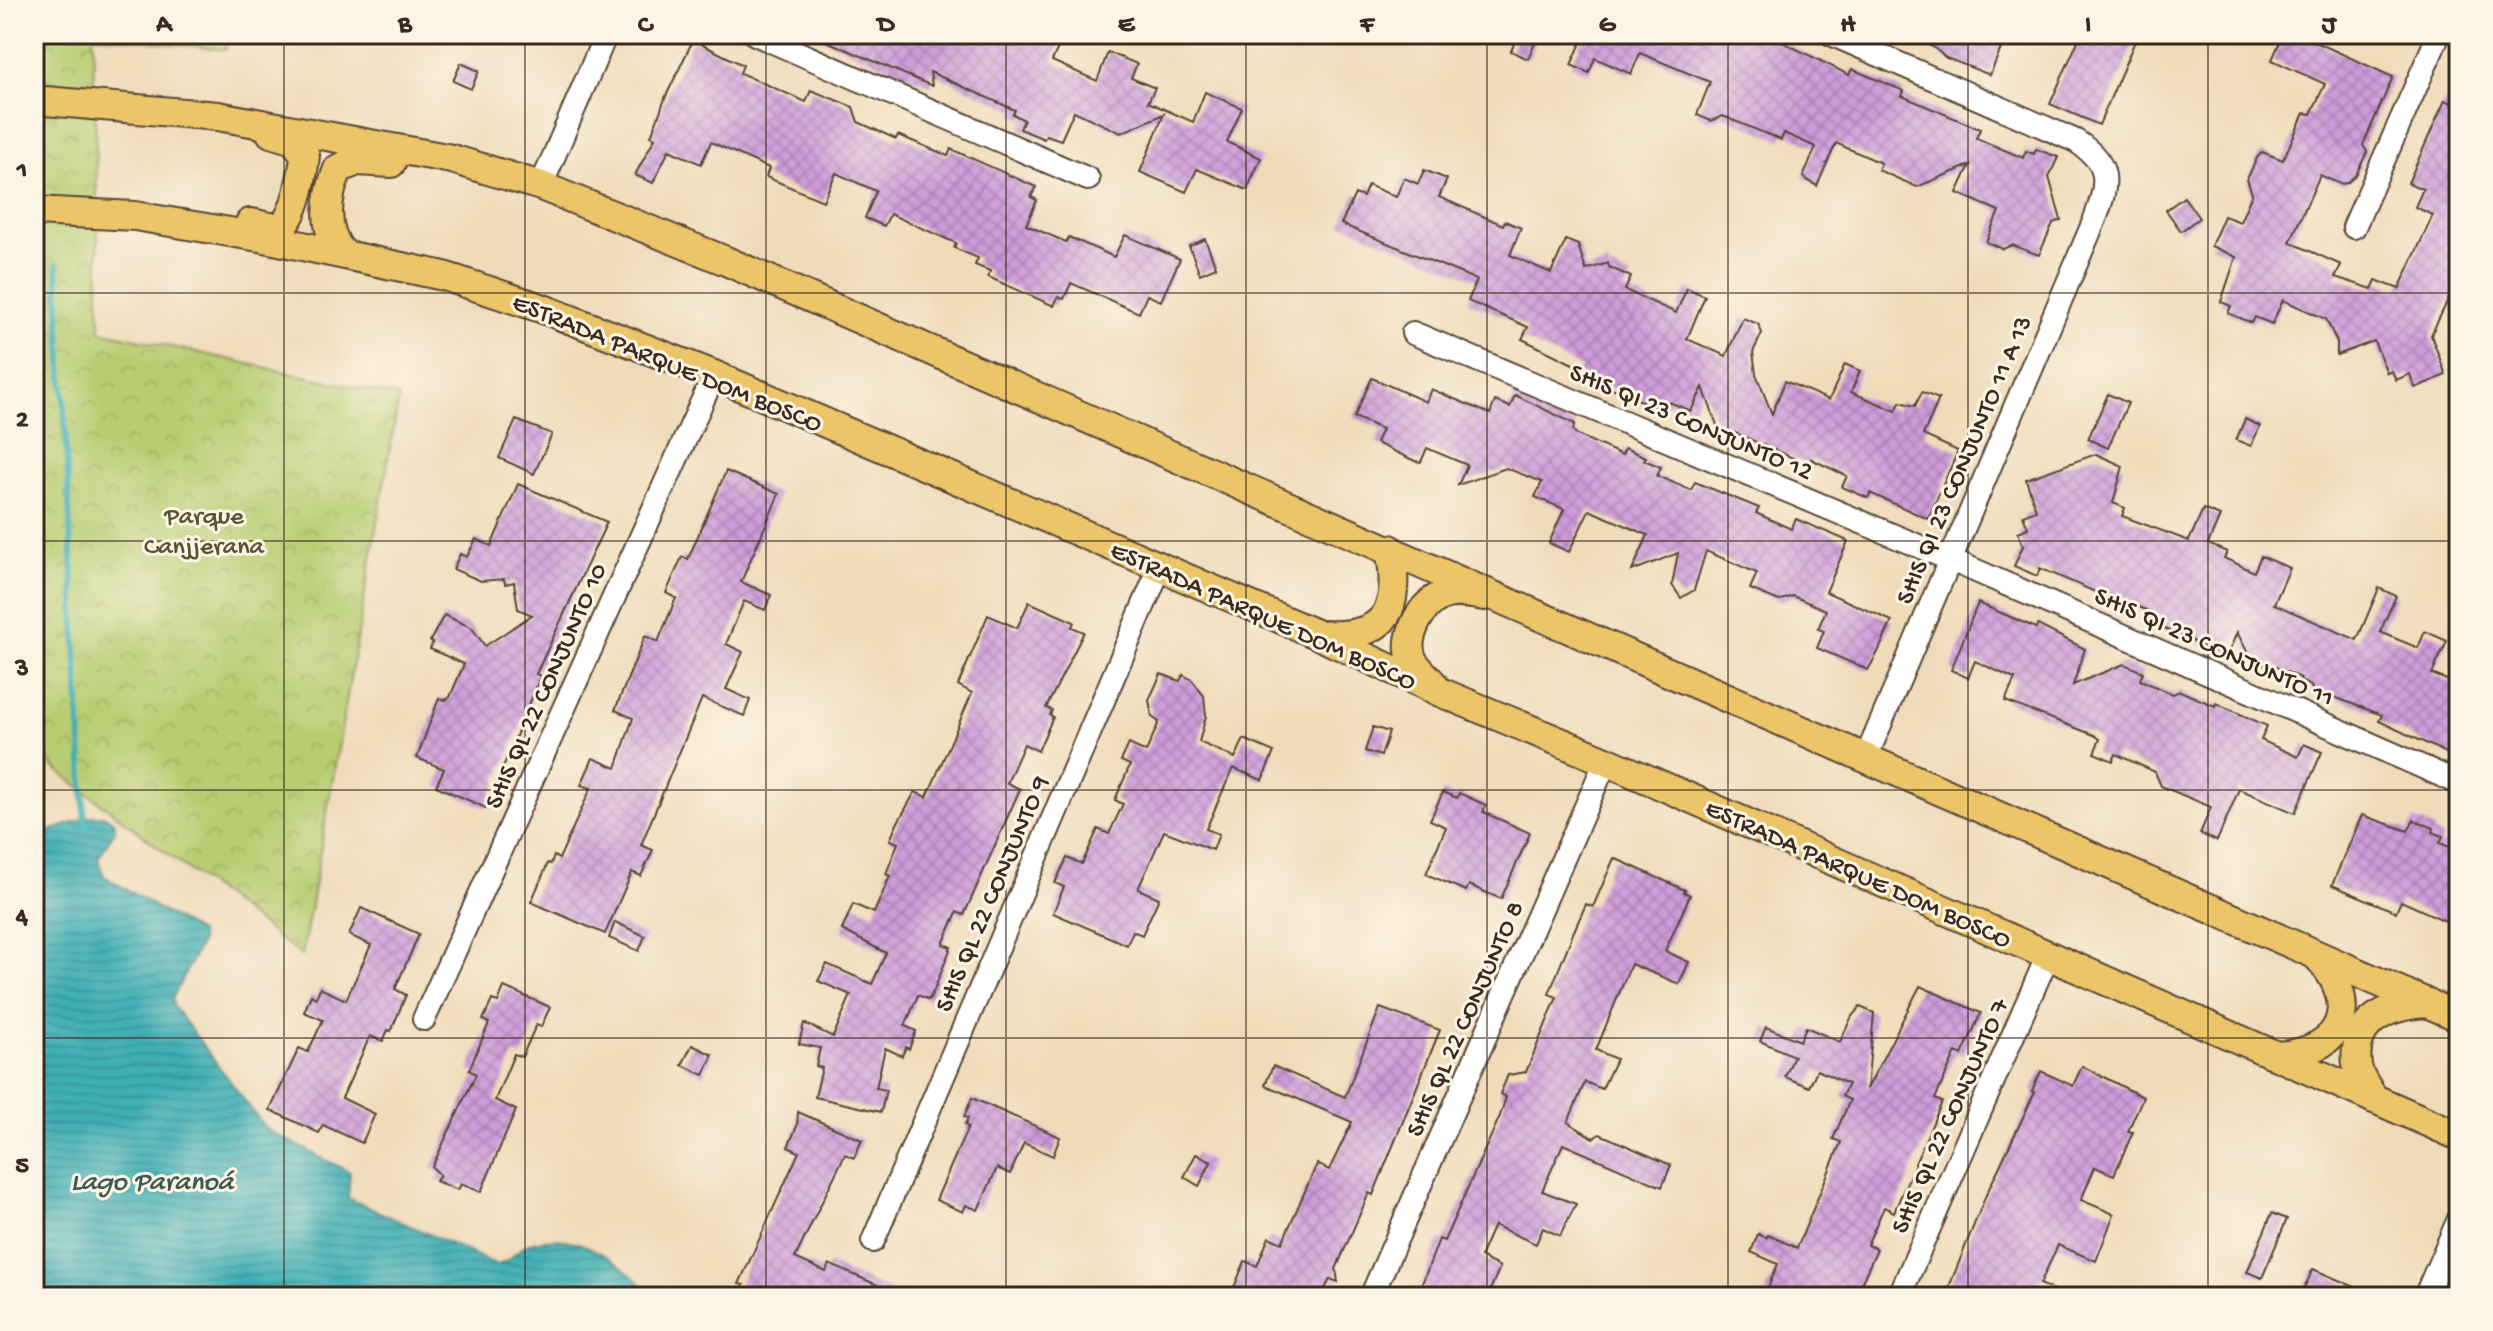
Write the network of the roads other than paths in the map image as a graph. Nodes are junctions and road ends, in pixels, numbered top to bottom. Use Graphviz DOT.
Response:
graph roads {
  1 [pos="606,34"];
  2 [pos="755,34"];
  3 [pos="1831,34"];
  4 [pos="2439,34"];
  5 [pos="34,100"];
  6 [pos="218,116"];
  7 [pos="452,159"];
  8 [pos="1088,179"];
  9 [pos="541,186"];
  10 [pos="34,211"];
  11 [pos="135,216"];
  12 [pos="2354,227"];
  13 [pos="343,254"];
  14 [pos="1413,333"];
  15 [pos="714,375"];
  16 [pos="1390,549"];
  17 [pos="1949,559"];
  18 [pos="1160,567"];
  19 [pos="1506,599"];
  20 [pos="1316,634"];
  21 [pos="1440,692"];
  22 [pos="1865,760"];
  23 [pos="1606,761"];
  24 [pos="2459,783"];
  25 [pos="2312,951"];
  26 [pos="2048,955"];
  27 [pos="2429,1003"];
  28 [pos="2459,1017"];
  29 [pos="424,1019"];
  30 [pos="2277,1056"];
  31 [pos="2374,1099"];
  32 [pos="2459,1136"];
  33 [pos="2459,1219"];
  34 [pos="873,1241"];
  35 [pos="1371,1297"];
  36 [pos="1899,1297"];
  37 [pos="2425,1297"];
  1 -- 9 [label="street"];
  2 -- 8 [label="street"];
  3 -- 17 [label="street, SHIS QI 23 CONJUNTO 11 A 13"];
  4 -- 12 [label="street"];
  5 -- 6 [label="main road"];
  6 -- 7 [label="main road"];
  6 -- 11 [label="main road"];
  7 -- 9 [label="main road"];
  7 -- 13 [label="main road"];
  9 -- 16 [label="main road"];
  10 -- 11 [label="main road, ESTRADA PARQUE DOM BOSCO"];
  11 -- 13 [label="main road, ESTRADA PARQUE DOM BOSCO"];
  13 -- 15 [label="main road, ESTRADA PARQUE DOM BOSCO"];
  14 -- 17 [label="street, SHIS QI 23 CONJUNTO 12"];
  15 -- 18 [label="main road, ESTRADA PARQUE DOM BOSCO"];
  15 -- 29 [label="street, SHIS QL 22 CONJUNTO 10"];
  16 -- 19 [label="main road"];
  16 -- 20 [label="main road"];
  17 -- 22 [label="street, SHIS QI 23 CONJUNTO 11 A 13"];
  17 -- 24 [label="street, SHIS QI 23 CONJUNTO 11"];
  18 -- 20 [label="main road, ESTRADA PARQUE DOM BOSCO"];
  18 -- 34 [label="street, SHIS QL 22 CONJUNTO 9"];
  19 -- 21 [label="main road"];
  19 -- 22 [label="main road"];
  20 -- 21 [label="main road, ESTRADA PARQUE DOM BOSCO"];
  21 -- 23 [label="main road, ESTRADA PARQUE DOM BOSCO"];
  22 -- 25 [label="main road"];
  23 -- 26 [label="main road, ESTRADA PARQUE DOM BOSCO"];
  23 -- 35 [label="street, SHIS QL 22 CONJUNTO 8"];
  25 -- 27 [label="main road"];
  25 -- 30 [label="main road"];
  26 -- 30 [label="main road, ESTRADA PARQUE DOM BOSCO"];
  26 -- 36 [label="street, SHIS QL 22 CONJUNTO 7"];
  27 -- 28 [label="main road"];
  27 -- 31 [label="main road"];
  30 -- 31 [label="main road, ESTRADA PARQUE DOM BOSCO"];
  31 -- 32 [label="main road, ESTRADA PARQUE DOM BOSCO"];
  33 -- 37 [label="street"];
}
